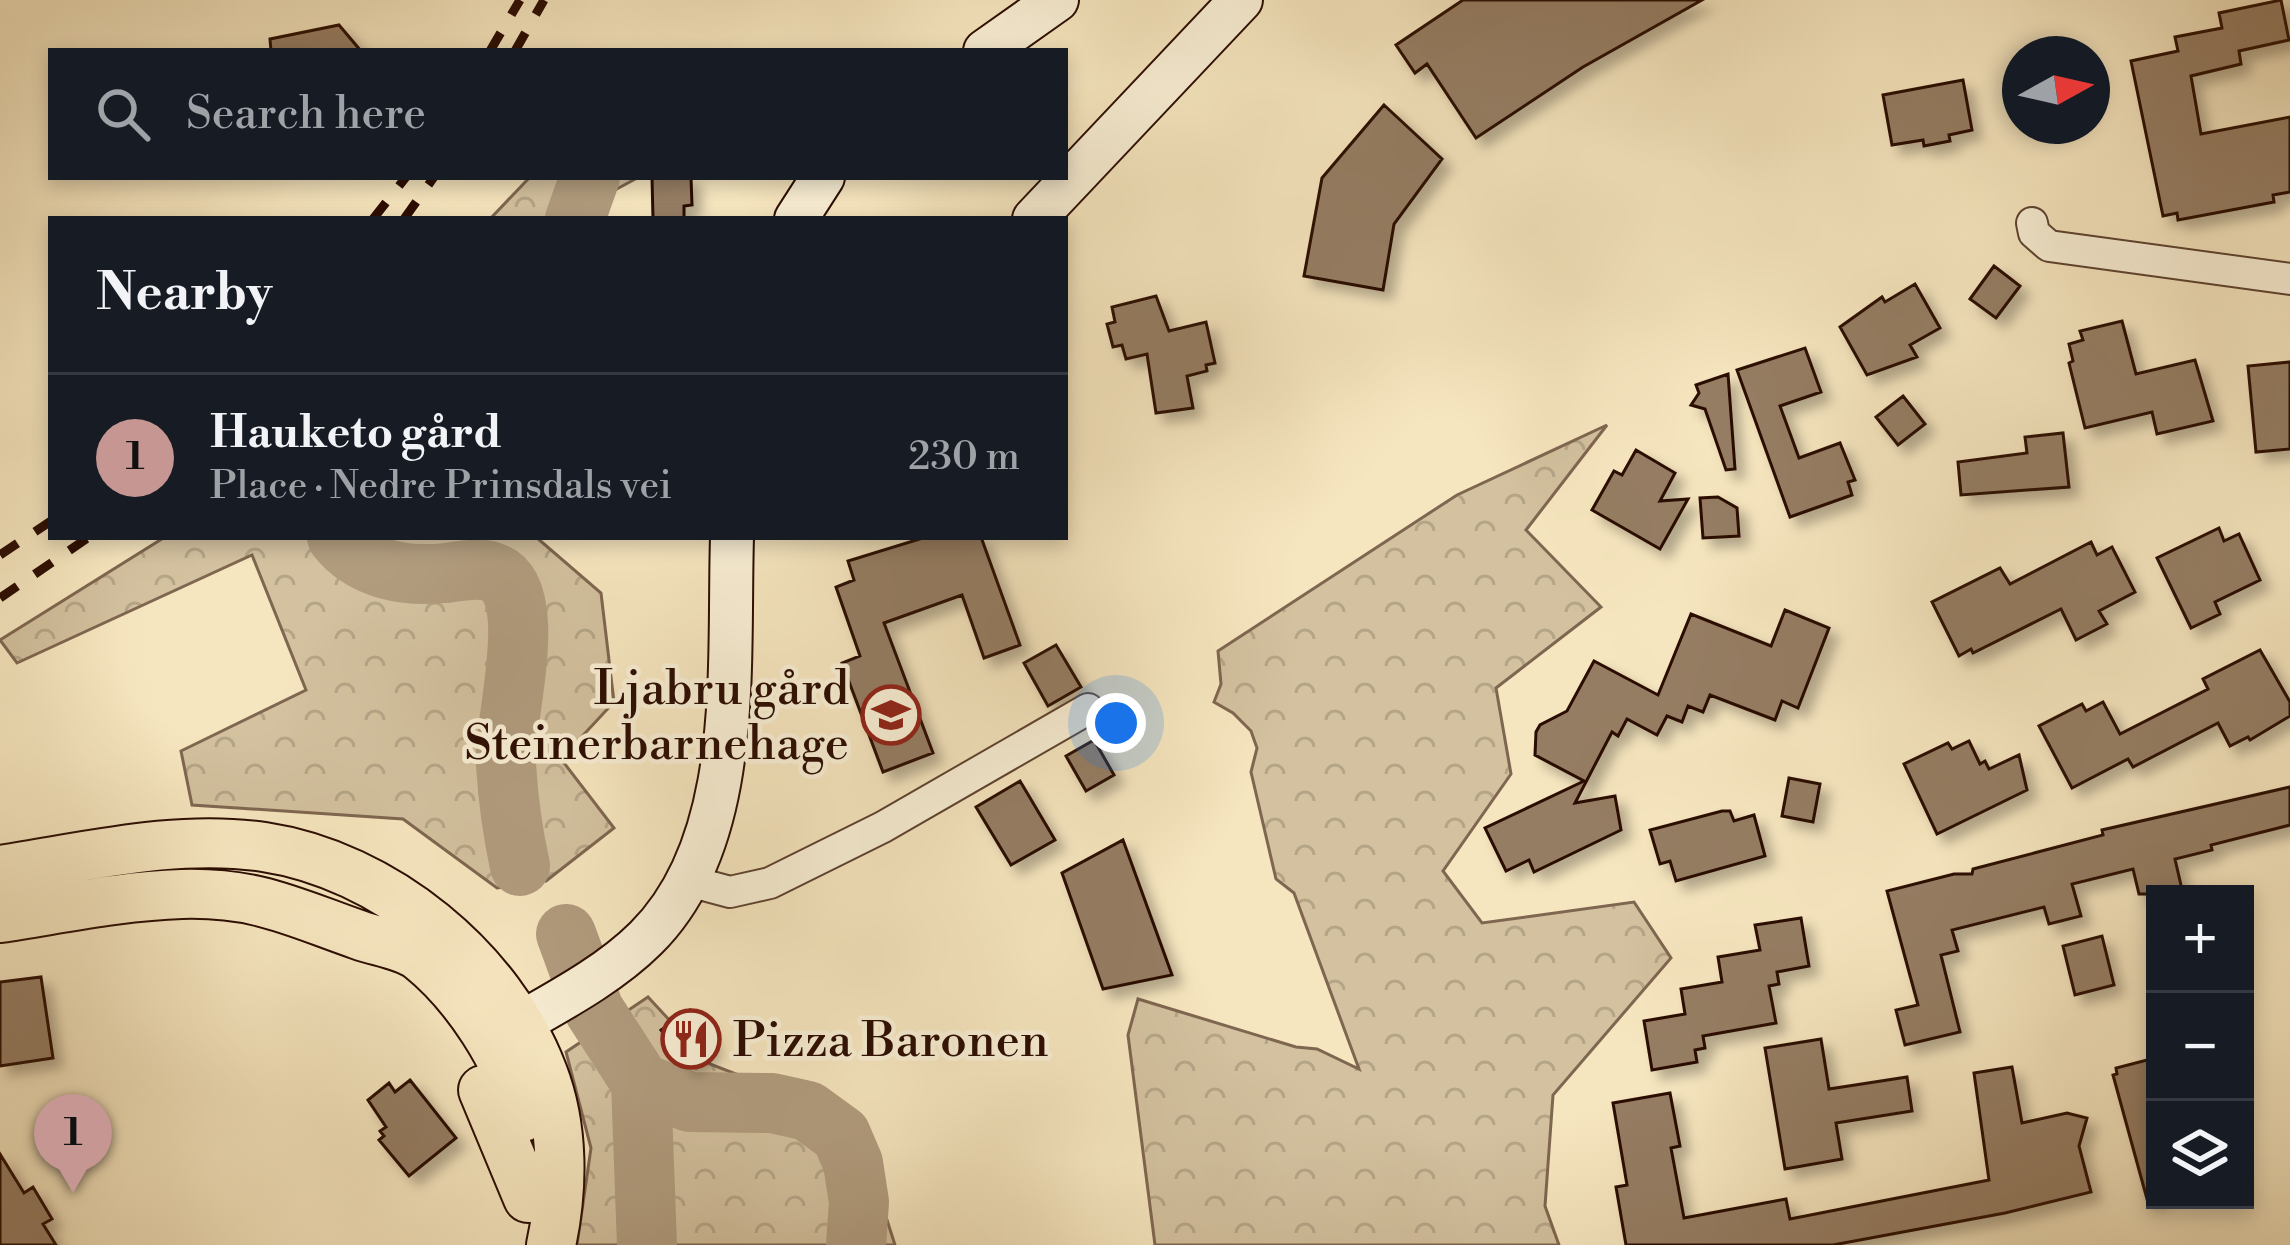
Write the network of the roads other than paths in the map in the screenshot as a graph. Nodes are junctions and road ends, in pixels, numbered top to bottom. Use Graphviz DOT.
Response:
graph roads {
  1 [pos="1057,0"];
  2 [pos="1241,0"];
  3 [pos="989,48"];
  4 [pos="821,180"];
  5 [pos="798,216"];
  6 [pos="1037,216"];
  7 [pos="2032,224"];
  8 [pos="2290,279"];
  9 [pos="732,540"];
  10 [pos="1088,709"];
  11 [pos="0,870"];
  12 [pos="689,881"];
  13 [pos="0,918"];
  14 [pos="355,934"];
  15 [pos="522,1021"];
  16 [pos="527,1222"];
  17 [pos="551,1245"];
  1 -- 3 [label="main road"];
  2 -- 6 [label="main road"];
  4 -- 5 [label="main road"];
  7 -- 8 [label="street"];
  9 -- 12 [label="main road"];
  10 -- 12 [label="street"];
  11 -- 15 [label="main road"];
  12 -- 15 [label="main road"];
  13 -- 14 [label="main road"];
  14 -- 15 [label="main road"];
  14 -- 16 [label="main road"];
  15 -- 16 [label="main road"];
  15 -- 17 [label="main road"];
}
